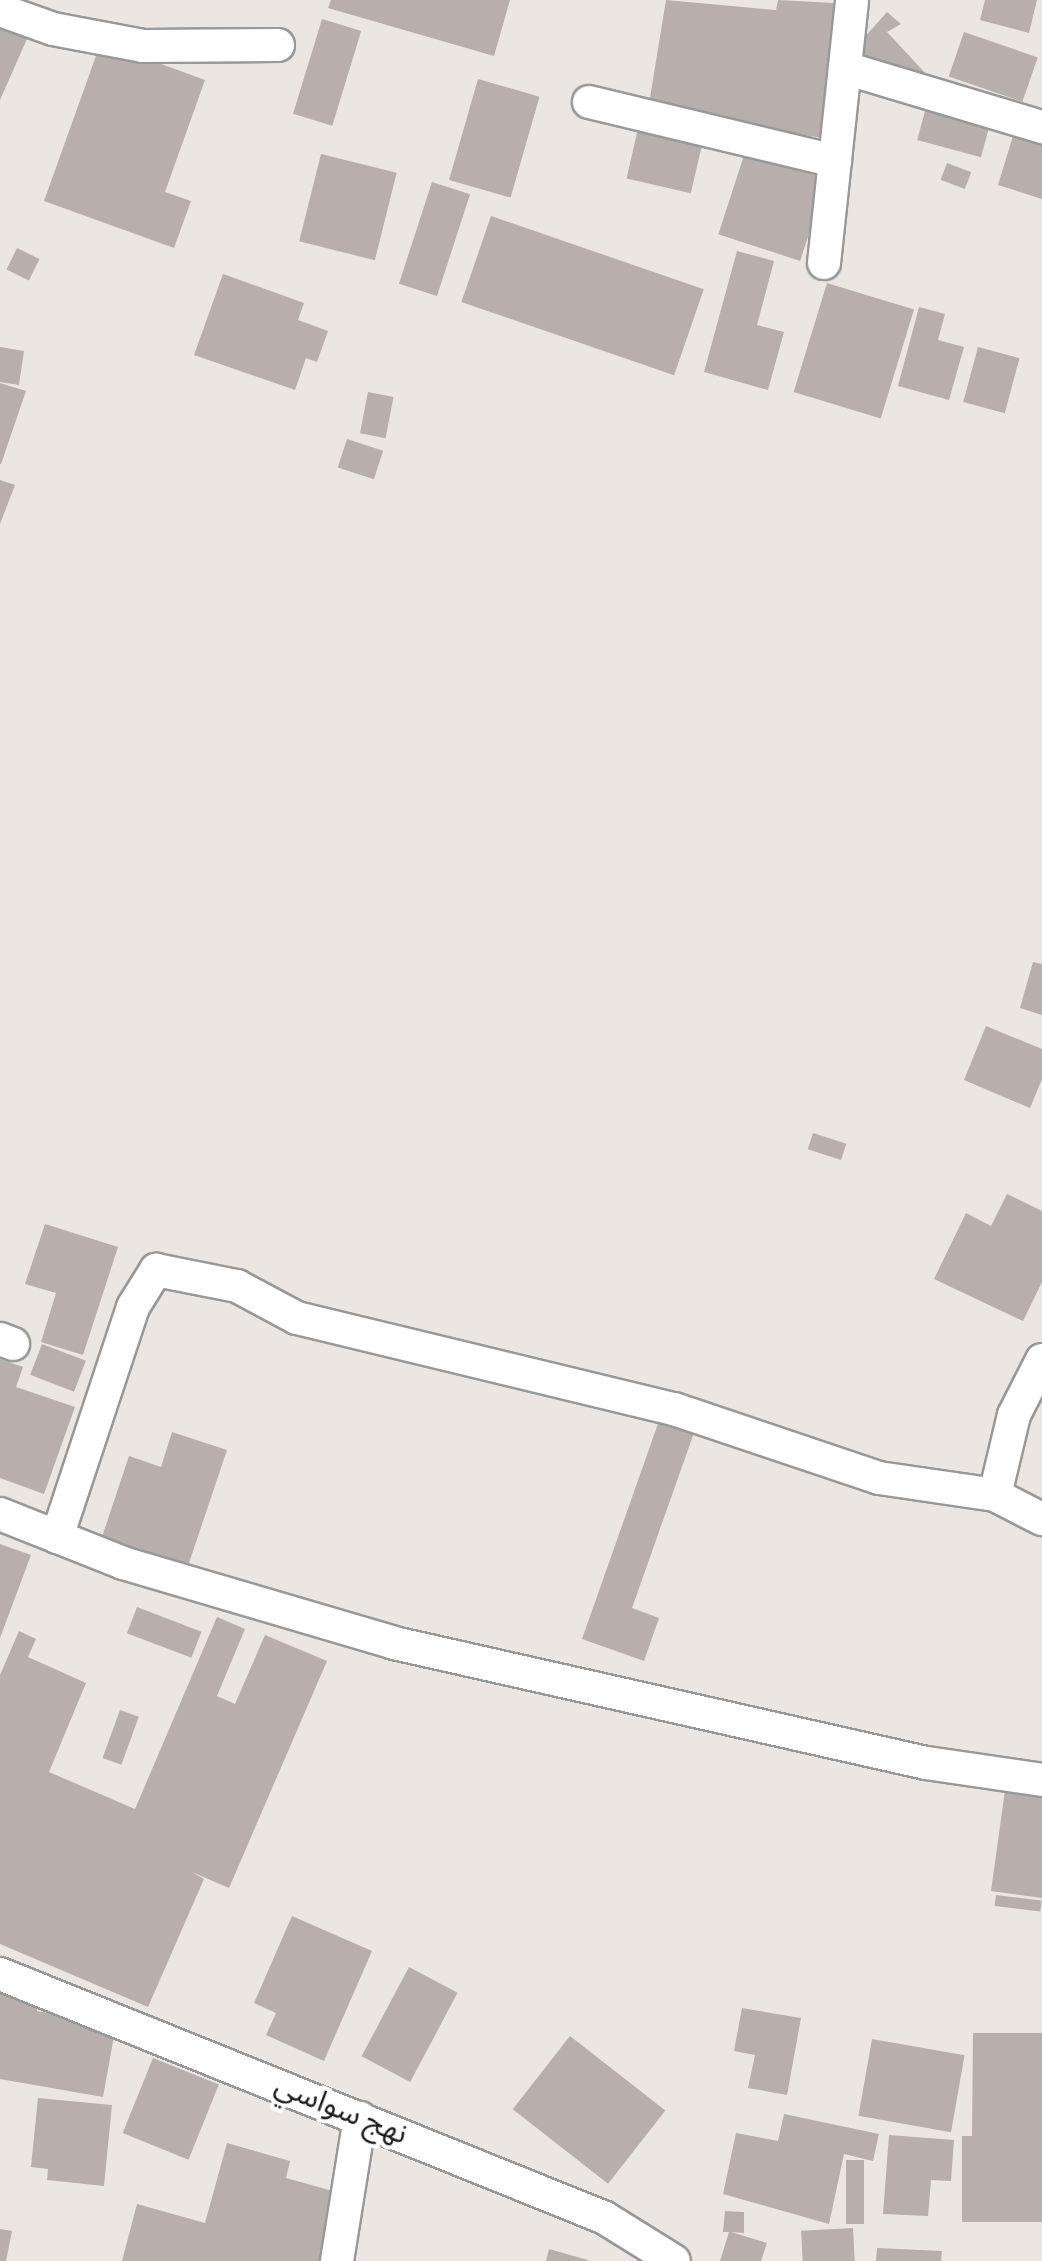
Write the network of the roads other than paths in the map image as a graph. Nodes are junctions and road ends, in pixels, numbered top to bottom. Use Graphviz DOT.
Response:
graph roads {
  1 [pos="852,0"];
  2 [pos="0,10"];
  3 [pos="278,45"];
  4 [pos="845,68"];
  5 [pos="588,102"];
  6 [pos="1042,127"];
  7 [pos="836,160"];
  8 [pos="824,263"];
  9 [pos="1042,1360"];
  10 [pos="995,1495"];
  11 [pos="0,1514"];
  12 [pos="1042,1519"];
  13 [pos="57,1536"];
  14 [pos="1042,1780"];
  15 [pos="0,1974"];
  16 [pos="360,2118"];
  17 [pos="337,2261"];
  18 [pos="674,2261"];
  1 -- 4 [label="street"];
  2 -- 3 [label="street"];
  4 -- 6 [label="street"];
  4 -- 7 [label="street"];
  5 -- 7 [label="street"];
  7 -- 8 [label="street"];
  9 -- 10 [label="street"];
  10 -- 12 [label="street"];
  10 -- 13 [label="street"];
  11 -- 13 [label="street"];
  13 -- 14 [label="street"];
  15 -- 16 [label="street, نهج سواسي"];
  16 -- 17 [label="street"];
  16 -- 18 [label="street, نهج سواسي"];
}
